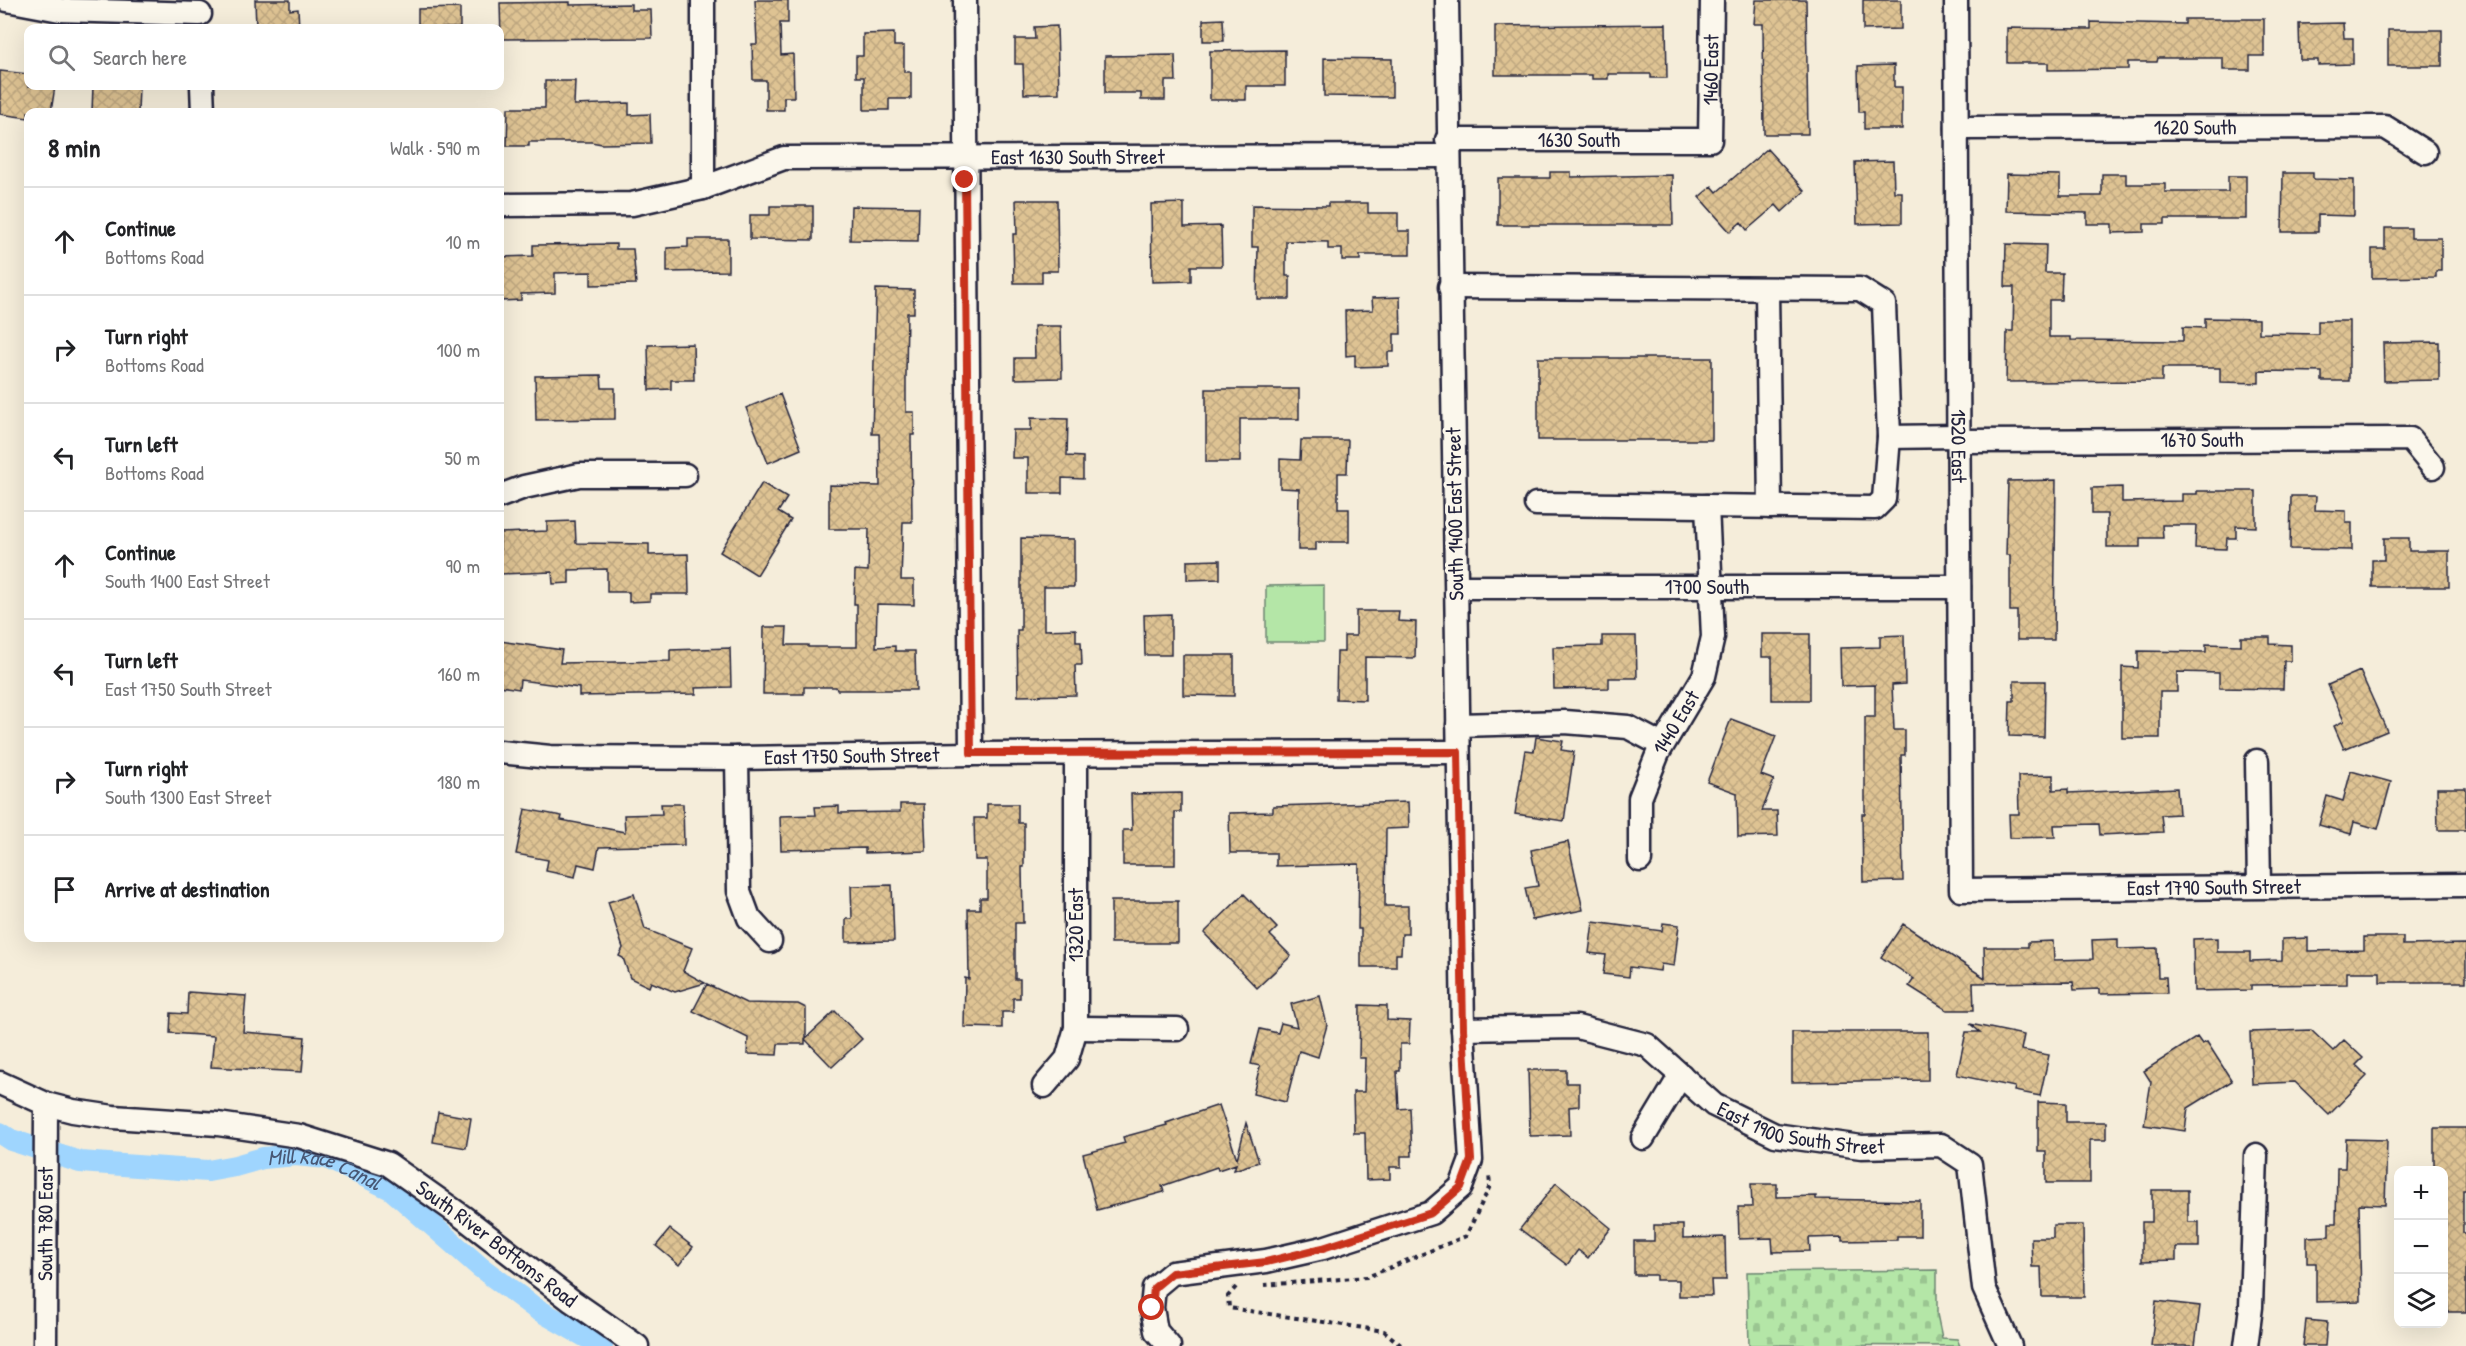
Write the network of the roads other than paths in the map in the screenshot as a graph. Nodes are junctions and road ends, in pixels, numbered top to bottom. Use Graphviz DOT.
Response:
graph roads {
  1 [pos="7,0"];
  2 [pos="703,0"];
  3 [pos="965,0"];
  4 [pos="1447,0"];
  5 [pos="1712,0"];
  6 [pos="1956,0"];
  7 [pos="200,14"];
  8 [pos="202,90"];
  9 [pos="203,108"];
  10 [pos="1957,128"];
  11 [pos="1710,141"];
  12 [pos="1448,148"];
  13 [pos="2425,152"];
  14 [pos="964,156"];
  15 [pos="703,188"];
  16 [pos="504,205"];
  17 [pos="1450,287"];
  18 [pos="1767,290"];
  19 [pos="1889,437"];
  20 [pos="1958,438"];
  21 [pos="2433,467"];
  22 [pos="685,475"];
  23 [pos="504,494"];
  24 [pos="1536,504"];
  25 [pos="1707,506"];
  26 [pos="1770,507"];
  27 [pos="1457,587"];
  28 [pos="1709,587"];
  29 [pos="1959,587"];
  30 [pos="1458,725"];
  31 [pos="1662,745"];
  32 [pos="504,752"];
  33 [pos="1458,752"];
  34 [pos="971,753"];
  35 [pos="1076,754"];
  36 [pos="737,758"];
  37 [pos="2257,761"];
  38 [pos="1640,860"];
  39 [pos="2466,885"];
  40 [pos="2259,886"];
  41 [pos="1961,890"];
  42 [pos="770,941"];
  43 [pos="1076,1028"];
  44 [pos="1177,1029"];
  45 [pos="1463,1029"];
  46 [pos="1681,1075"];
  47 [pos="0,1083"];
  48 [pos="1044,1086"];
  49 [pos="46,1104"];
  50 [pos="1643,1138"];
  51 [pos="2256,1155"];
  52 [pos="45,1346"];
  53 [pos="637,1346"];
  54 [pos="1169,1346"];
  55 [pos="2010,1346"];
  56 [pos="2246,1346"];
  1 -- 7 [label="street"];
  2 -- 15 [label="street"];
  3 -- 14 [label="street"];
  4 -- 12 [label="street, South 1400 East Street"];
  5 -- 11 [label="street, 1460 East"];
  6 -- 10 [label="street, 1520 East"];
  8 -- 9 [label="street"];
  10 -- 13 [label="street, 1620 South"];
  10 -- 20 [label="street, 1520 East"];
  11 -- 12 [label="street, 1630 South"];
  12 -- 14 [label="street, East 1630 South Street"];
  12 -- 17 [label="street, South 1400 East Street"];
  14 -- 15 [label="street, East 1630 South Street"];
  14 -- 34 [label="street"];
  15 -- 16 [label="street, East 1630 South Street"];
  17 -- 18 [label="street"];
  17 -- 27 [label="street, South 1400 East Street"];
  18 -- 19 [label="street"];
  18 -- 26 [label="street"];
  19 -- 20 [label="street"];
  19 -- 26 [label="street"];
  20 -- 21 [label="street, 1670 South"];
  20 -- 29 [label="street, 1520 East"];
  22 -- 23 [label="street"];
  24 -- 25 [label="street"];
  25 -- 26 [label="street"];
  25 -- 28 [label="street, 1440 East"];
  27 -- 28 [label="street, 1700 South"];
  27 -- 30 [label="street, South 1400 East Street"];
  28 -- 29 [label="street, 1700 South"];
  28 -- 31 [label="street, 1440 East"];
  29 -- 41 [label="street, 1520 East"];
  30 -- 31 [label="street"];
  30 -- 33 [label="street, South 1400 East Street"];
  31 -- 38 [label="street, 1440 East"];
  32 -- 36 [label="street, East 1750 South Street"];
  33 -- 35 [label="street, East 1750 South Street"];
  33 -- 45 [label="street, South 1400 East Street"];
  34 -- 35 [label="street, East 1750 South Street"];
  34 -- 36 [label="street, East 1750 South Street"];
  35 -- 43 [label="street, 1320 East"];
  36 -- 42 [label="street"];
  37 -- 40 [label="street"];
  39 -- 40 [label="street, East 1790 South Street"];
  40 -- 41 [label="street, East 1790 South Street"];
  43 -- 44 [label="street"];
  43 -- 48 [label="street, 1320 East"];
  45 -- 46 [label="street, East 1900 South Street"];
  45 -- 54 [label="street, South 1400 East Street"];
  46 -- 50 [label="street"];
  46 -- 55 [label="street, East 1900 South Street"];
  47 -- 49 [label="street, South River Bottoms Road"];
  49 -- 52 [label="street, South 780 East"];
  49 -- 53 [label="street, South River Bottoms Road"];
  51 -- 56 [label="street"];
}
